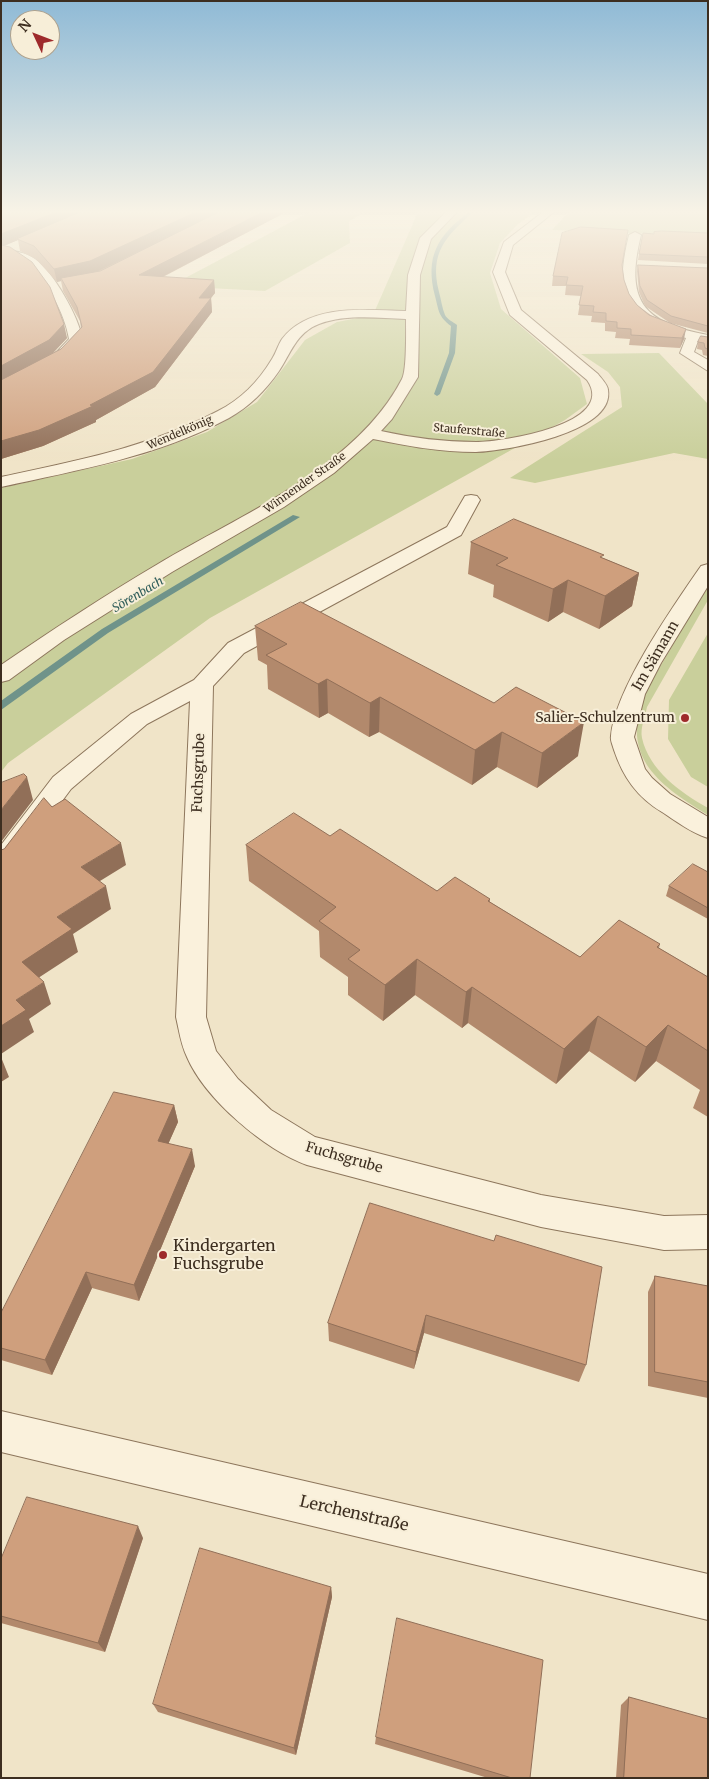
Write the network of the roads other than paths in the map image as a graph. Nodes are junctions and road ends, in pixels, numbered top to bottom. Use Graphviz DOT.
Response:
graph roads {
  1 [pos="56,295"];
  2 [pos="399,295"];
  3 [pos="414,295"];
  4 [pos="508,295"];
  5 [pos="632,295"];
  6 [pos="339,315"];
  7 [pos="413,320"];
  8 [pos="293,336"];
  9 [pos="693,337"];
  10 [pos="708,340"];
  11 [pos="708,367"];
  12 [pos="1,391"];
  13 [pos="384,419"];
  14 [pos="402,422"];
  15 [pos="448,431"];
  16 [pos="556,431"];
  17 [pos="370,434"];
  18 [pos="430,445"];
  19 [pos="328,469"];
  20 [pos="1,482"];
  21 [pos="471,500"];
  22 [pos="708,570"];
  23 [pos="1,675"];
  24 [pos="202,685"];
  25 [pos="708,829"];
  26 [pos="1,864"];
  27 [pos="708,1232"];
  28 [pos="1,1431"];
  29 [pos="708,1597"];
  1 -- 12 [label="street"];
  2 -- 6 [label="street, Wendelkönig"];
  3 -- 7 [label="street, Winnender Straße"];
  4 -- 16 [label="street, Stauferstraße"];
  5 -- 9 [label="street"];
  6 -- 7 [label="street, Wendelkönig"];
  6 -- 8 [label="street, Wendelkönig"];
  7 -- 8 [label="street"];
  7 -- 13 [label="street, Winnender Straße"];
  8 -- 20 [label="street, Wendelkönig"];
  9 -- 10 [label="street"];
  9 -- 11 [label="street"];
  13 -- 14 [label="street"];
  13 -- 17 [label="street, Winnender Straße"];
  15 -- 16 [label="street, Stauferstraße"];
  16 -- 18 [label="street, Stauferstraße"];
  17 -- 18 [label="street, Stauferstraße"];
  17 -- 19 [label="street, Winnender Straße"];
  18 -- 19 [label="street, Stauferstraße"];
  19 -- 23 [label="street, Winnender Straße"];
  21 -- 24 [label="street"];
  22 -- 25 [label="street, Im Sämann"];
  24 -- 26 [label="street"];
  24 -- 27 [label="street, Fuchsgrube"];
  28 -- 29 [label="street, Lerchenstraße"];
}
